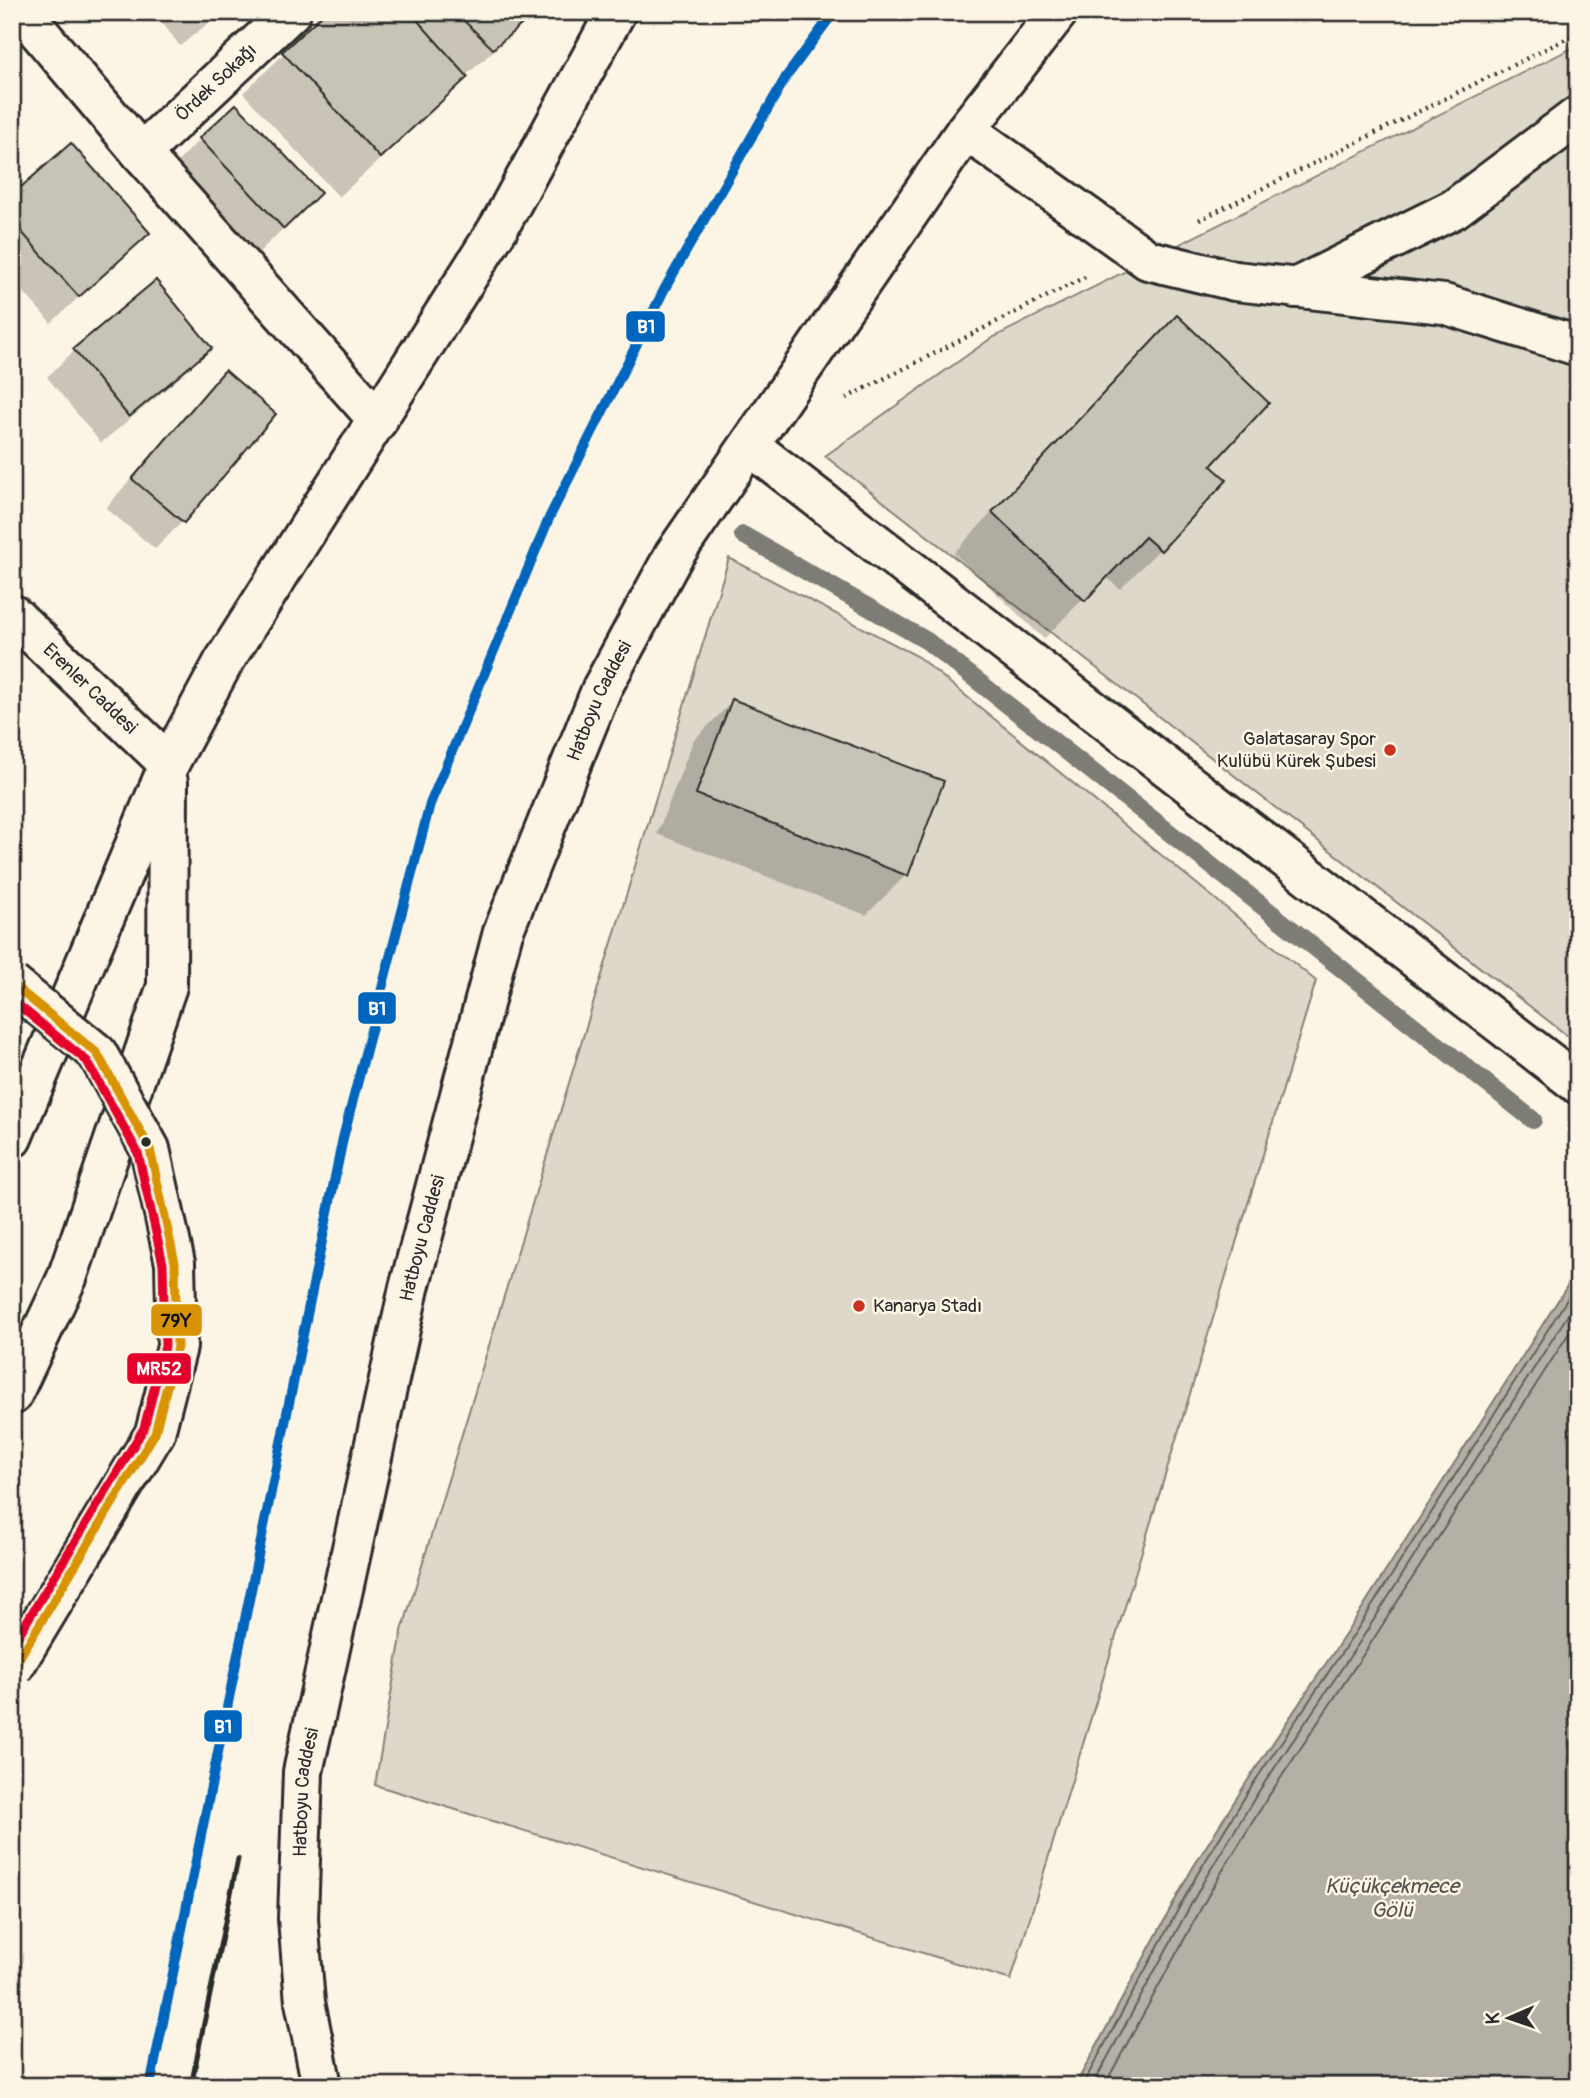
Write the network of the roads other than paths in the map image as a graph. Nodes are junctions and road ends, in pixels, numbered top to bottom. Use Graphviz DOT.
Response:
graph roads {
  1 [pos="22,12"];
  2 [pos="291,12"];
  3 [pos="616,12"];
  4 [pos="1058,12"];
  5 [pos="595,30"];
  6 [pos="1578,116"];
  7 [pos="966,130"];
  8 [pos="141,153"];
  9 [pos="1295,288"];
  10 [pos="1578,346"];
  11 [pos="378,420"];
  12 [pos="750,446"];
  13 [pos="12,614"];
  14 [pos="169,764"];
  15 [pos="12,984"];
  16 [pos="1578,1084"];
  17 [pos="15,1126"];
  18 [pos="12,1395"];
  19 [pos="12,1670"];
  20 [pos="321,2086"];
  1 -- 8 [label="street"];
  2 -- 8 [label="street, Ördek Sokağı"];
  3 -- 5 [label="street"];
  4 -- 7 [label="street, Hatboyu Caddesi"];
  5 -- 11 [label="street"];
  6 -- 9 [label="street"];
  7 -- 9 [label="street"];
  7 -- 12 [label="street, Hatboyu Caddesi"];
  8 -- 11 [label="street"];
  9 -- 10 [label="street"];
  11 -- 14 [label="street"];
  12 -- 16 [label="street"];
  12 -- 20 [label="street, Hatboyu Caddesi"];
  13 -- 14 [label="street, Erenler Caddesi"];
  14 -- 17 [label="street"];
  14 -- 18 [label="street"];
  15 -- 19 [label="street, bridge"];
}
